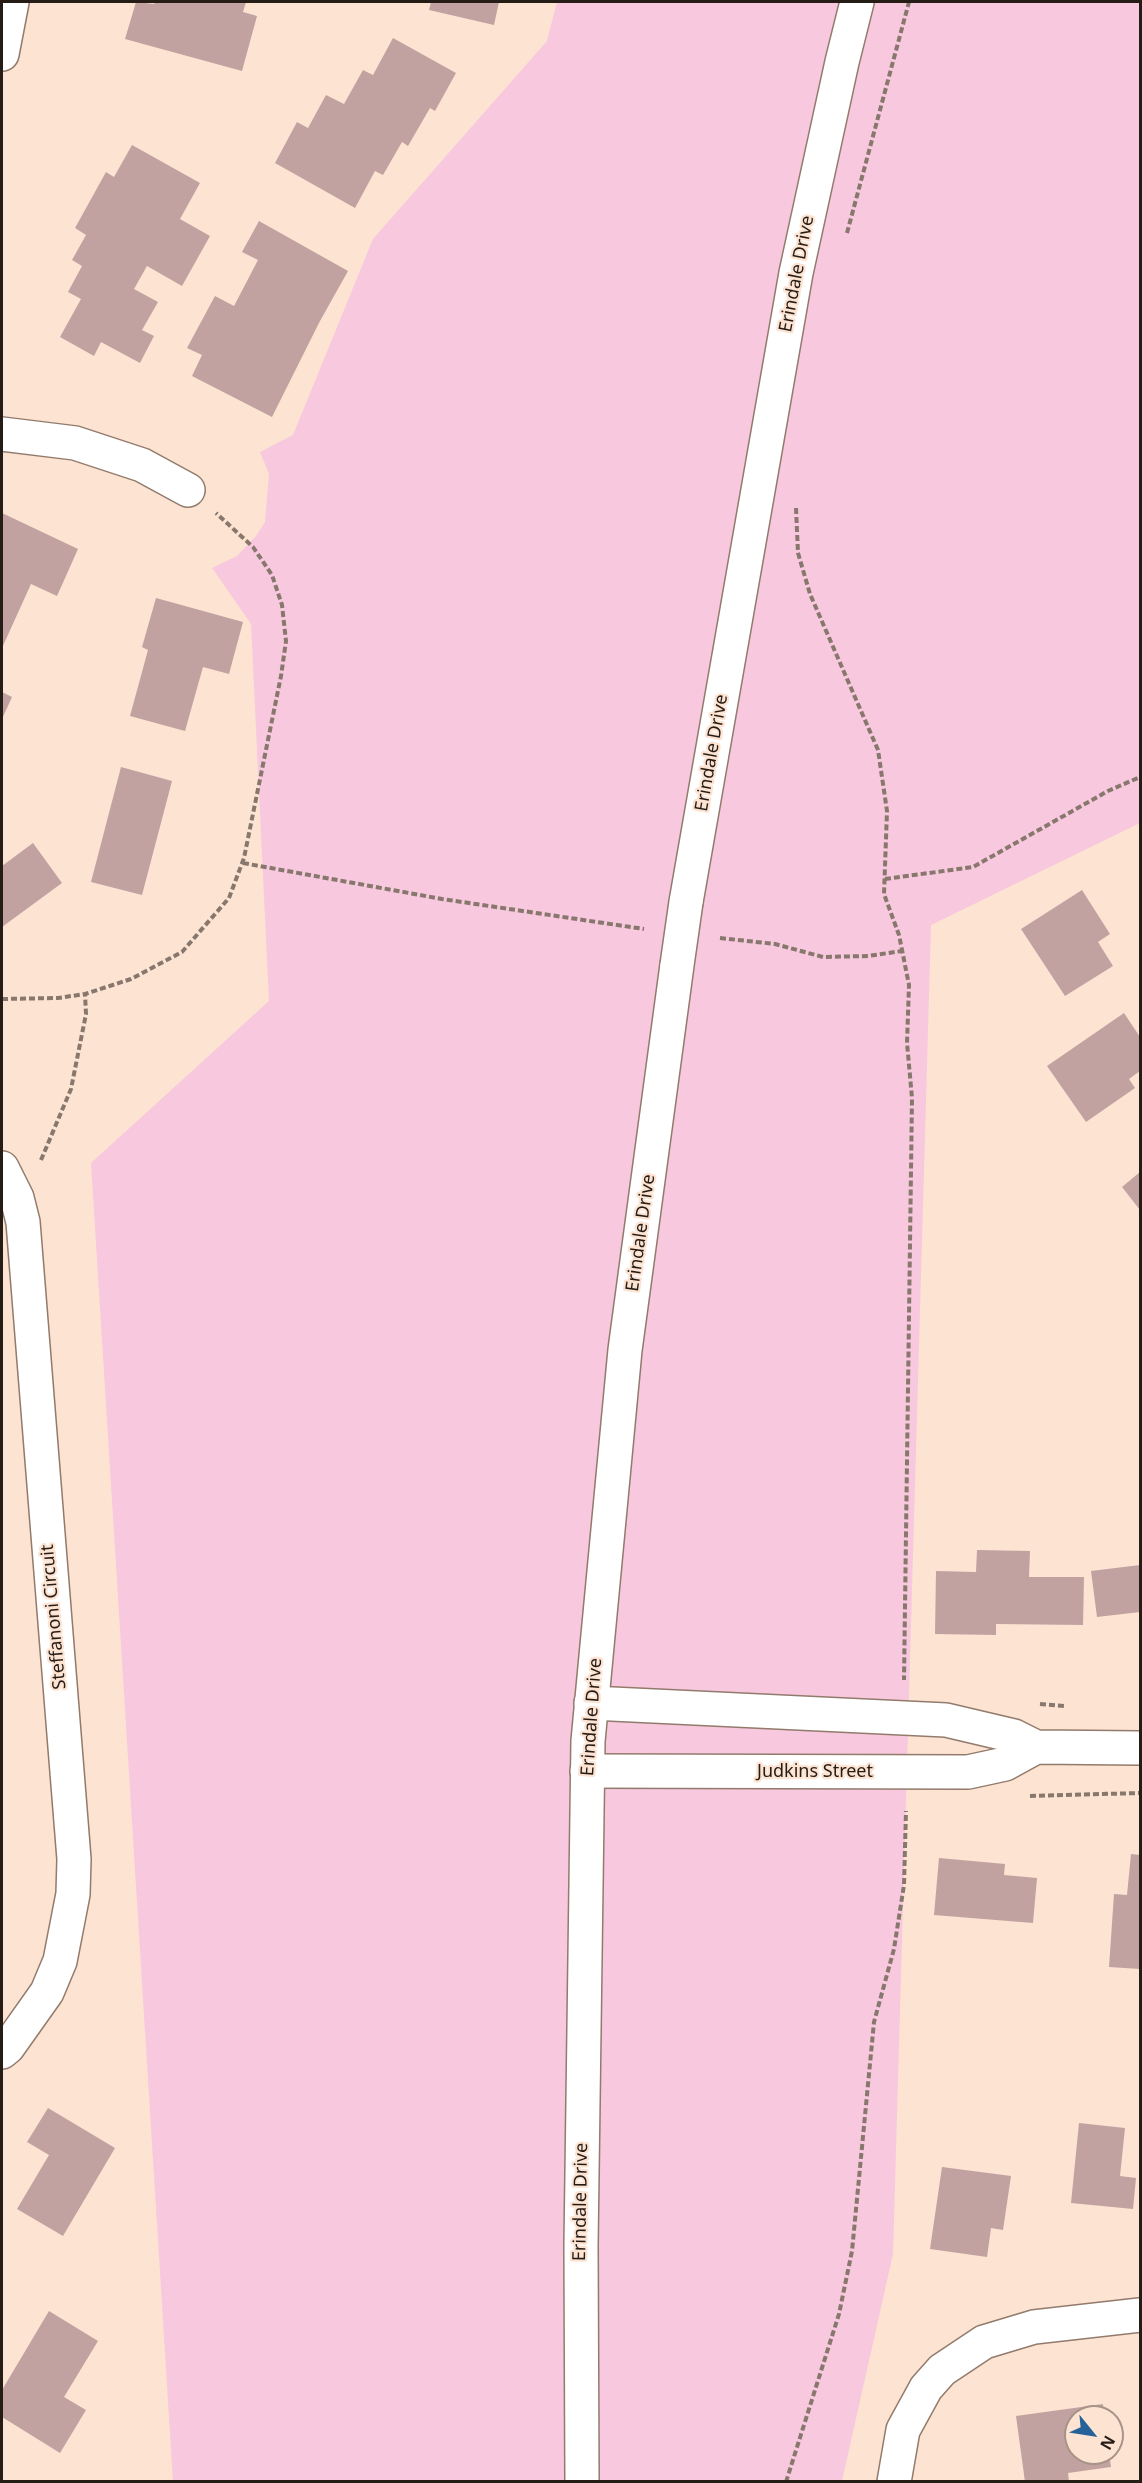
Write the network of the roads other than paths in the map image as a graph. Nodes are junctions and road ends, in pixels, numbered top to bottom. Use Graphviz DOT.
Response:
graph roads {
  1 [pos="12,2"];
  2 [pos="838,2"];
  3 [pos="857,2"];
  4 [pos="2,54"];
  5 [pos="842,62"];
  6 [pos="2,434"];
  7 [pos="188,490"];
  8 [pos="2,1168"];
  9 [pos="591,1703"];
  10 [pos="1036,1746"];
  11 [pos="1140,1748"];
  12 [pos="587,1771"];
  13 [pos="2,2052"];
  14 [pos="1140,2315"];
  15 [pos="582,2481"];
  16 [pos="894,2481"];
  1 -- 4 [label="main road"];
  2 -- 5 [label="main road"];
  3 -- 5 [label="main road, Erindale Drive"];
  5 -- 9 [label="main road, Erindale Drive, bridge"];
  6 -- 7 [label="main road"];
  8 -- 13 [label="main road, Steffanoni Circuit"];
  9 -- 10 [label="main road"];
  9 -- 12 [label="main road, Erindale Drive"];
  10 -- 11 [label="main road"];
  10 -- 12 [label="main road, Judkins Street"];
  12 -- 15 [label="main road, Erindale Drive"];
  14 -- 16 [label="main road"];
}
